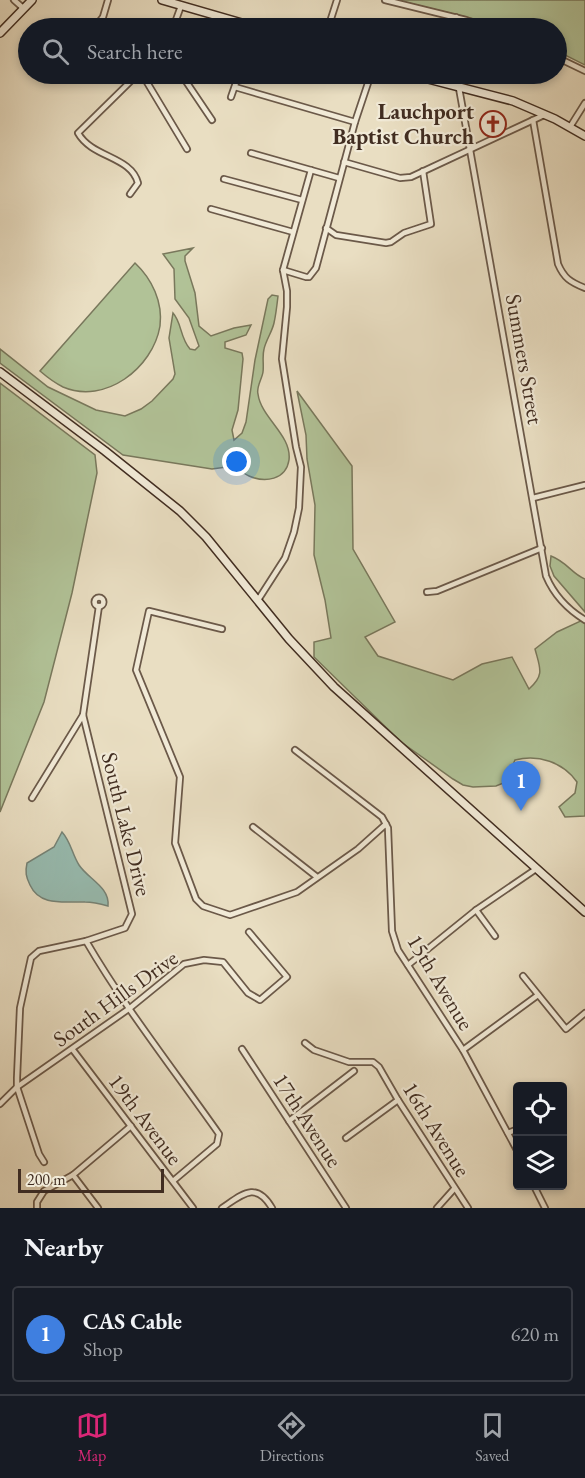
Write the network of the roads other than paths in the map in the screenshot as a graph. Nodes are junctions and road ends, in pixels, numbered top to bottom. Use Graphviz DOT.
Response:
graph roads {
  1 [pos="14,0"];
  2 [pos="32,0"];
  3 [pos="108,0"];
  4 [pos="162,0"];
  5 [pos="337,0"];
  6 [pos="385,0"];
  7 [pos="181,6"];
  8 [pos="23,9"];
  9 [pos="456,17"];
  10 [pos="102,18"];
  11 [pos="177,18"];
  12 [pos="221,18"];
  13 [pos="331,18"];
  14 [pos="459,18"];
  15 [pos="0,33"];
  16 [pos="567,62"];
  17 [pos="585,71"];
  18 [pos="129,84"];
  19 [pos="146,84"];
  20 [pos="188,84"];
  21 [pos="236,84"];
  22 [pos="368,84"];
  23 [pos="444,84"];
  24 [pos="235,87"];
  25 [pos="459,88"];
  26 [pos="231,97"];
  27 [pos="585,103"];
  28 [pos="545,114"];
  29 [pos="212,120"];
  30 [pos="533,120"];
  31 [pos="355,122"];
  32 [pos="570,127"];
  33 [pos="585,136"];
  34 [pos="470,148"];
  35 [pos="187,149"];
  36 [pos="251,153"];
  37 [pos="344,162"];
  38 [pos="311,170"];
  39 [pos="423,171"];
  40 [pos="339,178"];
  41 [pos="224,179"];
  42 [pos="130,194"];
  43 [pos="302,200"];
  44 [pos="211,209"];
  45 [pos="326,228"];
  46 [pos="292,232"];
  47 [pos="283,270"];
  48 [pos="585,288"];
  49 [pos="0,372"];
  50 [pos="585,485"];
  51 [pos="534,498"];
  52 [pos="542,548"];
  53 [pos="427,592"];
  54 [pos="258,600"];
  55 [pos="99,606"];
  56 [pos="585,620"];
  57 [pos="222,629"];
  58 [pos="83,715"];
  59 [pos="295,750"];
  60 [pos="32,798"];
  61 [pos="386,824"];
  62 [pos="253,827"];
  63 [pos="536,869"];
  64 [pos="317,876"];
  65 [pos="476,910"];
  66 [pos="585,912"];
  67 [pos="249,932"];
  68 [pos="495,936"];
  69 [pos="86,941"];
  70 [pos="408,965"];
  71 [pos="523,976"];
  72 [pos="537,995"];
  73 [pos="130,1008"];
  74 [pos="585,1013"];
  75 [pos="305,1043"];
  76 [pos="242,1049"];
  77 [pos="73,1050"];
  78 [pos="463,1050"];
  79 [pos="354,1071"];
  80 [pos="17,1087"];
  81 [pos="398,1100"];
  82 [pos="0,1104"];
  83 [pos="289,1121"];
  84 [pos="131,1126"];
  85 [pos="513,1131"];
  86 [pos="508,1133"];
  87 [pos="346,1138"];
  88 [pos="513,1142"];
  89 [pos="44,1162"];
  90 [pos="73,1175"];
  91 [pos="172,1182"];
  92 [pos="454,1189"];
  93 [pos="536,1190"];
  94 [pos="191,1207"];
  95 [pos="37,1208"];
  96 [pos="98,1208"];
  97 [pos="222,1208"];
  98 [pos="272,1208"];
  99 [pos="346,1208"];
  100 [pos="437,1208"];
  101 [pos="468,1208"];
  102 [pos="545,1208"];
  1 -- 8 [label="street"];
  2 -- 8 [label="main road"];
  3 -- 10 [label="street"];
  4 -- 7 [label="main road"];
  5 -- 13 [label="street"];
  6 -- 9 [label="street"];
  7 -- 11 [label="street"];
  7 -- 12 [label="main road"];
  8 -- 15 [label="main road"];
  9 -- 14 [label="street"];
  16 -- 17 [label="street"];
  18 -- 42 [label="street"];
  19 -- 35 [label="street"];
  20 -- 29 [label="street"];
  21 -- 24 [label="street"];
  22 -- 31 [label="street"];
  23 -- 25 [label="main road"];
  24 -- 26 [label="street"];
  24 -- 31 [label="street"];
  25 -- 28 [label="main road"];
  25 -- 34 [label="street, Summers Street"];
  27 -- 32 [label="street"];
  28 -- 30 [label="street"];
  28 -- 32 [label="main road"];
  30 -- 34 [label="street"];
  30 -- 48 [label="street"];
  31 -- 37 [label="street"];
  32 -- 33 [label="main road"];
  34 -- 39 [label="street"];
  34 -- 51 [label="street, Summers Street"];
  36 -- 38 [label="street"];
  37 -- 39 [label="street"];
  37 -- 40 [label="street"];
  38 -- 40 [label="street"];
  38 -- 43 [label="street"];
  39 -- 45 [label="street"];
  40 -- 45 [label="street"];
  41 -- 43 [label="street"];
  43 -- 46 [label="street"];
  44 -- 46 [label="street"];
  45 -- 47 [label="street"];
  46 -- 47 [label="street"];
  47 -- 54 [label="street"];
  49 -- 54 [label="main road"];
  50 -- 51 [label="street"];
  51 -- 52 [label="street, Summers Street"];
  52 -- 53 [label="street"];
  52 -- 56 [label="street, Summers Street"];
  54 -- 63 [label="main road"];
  55 -- 58 [label="street, South Lake Drive"];
  57 -- 64 [label="street"];
  58 -- 60 [label="street"];
  58 -- 69 [label="street, South Lake Drive"];
  59 -- 61 [label="street"];
  61 -- 64 [label="street"];
  61 -- 70 [label="street, 15th Avenue"];
  62 -- 64 [label="street"];
  63 -- 65 [label="street"];
  63 -- 66 [label="main road"];
  65 -- 68 [label="street"];
  65 -- 70 [label="street"];
  67 -- 73 [label="street, South Hills Drive"];
  69 -- 73 [label="street"];
  69 -- 80 [label="street, South Lake Drive"];
  70 -- 78 [label="street, 15th Avenue"];
  71 -- 72 [label="street"];
  72 -- 74 [label="street"];
  72 -- 78 [label="street"];
  73 -- 77 [label="street, South Hills Drive"];
  73 -- 91 [label="street"];
  75 -- 81 [label="street, 16th Avenue"];
  76 -- 83 [label="street, 17th Avenue"];
  77 -- 80 [label="street, South Hills Drive"];
  77 -- 84 [label="street, 19th Avenue"];
  78 -- 86 [label="street, 15th Avenue"];
  79 -- 83 [label="street"];
  80 -- 82 [label="street, South Hills Drive"];
  80 -- 89 [label="street"];
  81 -- 87 [label="street"];
  81 -- 92 [label="street, 16th Avenue"];
  83 -- 99 [label="street, 17th Avenue"];
  84 -- 90 [label="street"];
  84 -- 91 [label="street, 19th Avenue"];
  85 -- 86 [label="street"];
  86 -- 88 [label="street, 15th Avenue"];
  90 -- 95 [label="street"];
  90 -- 96 [label="street"];
  91 -- 94 [label="street, 19th Avenue"];
  92 -- 100 [label="street"];
  92 -- 101 [label="street, 16th Avenue"];
  93 -- 102 [label="street"];
  97 -- 98 [label="street"];
}
